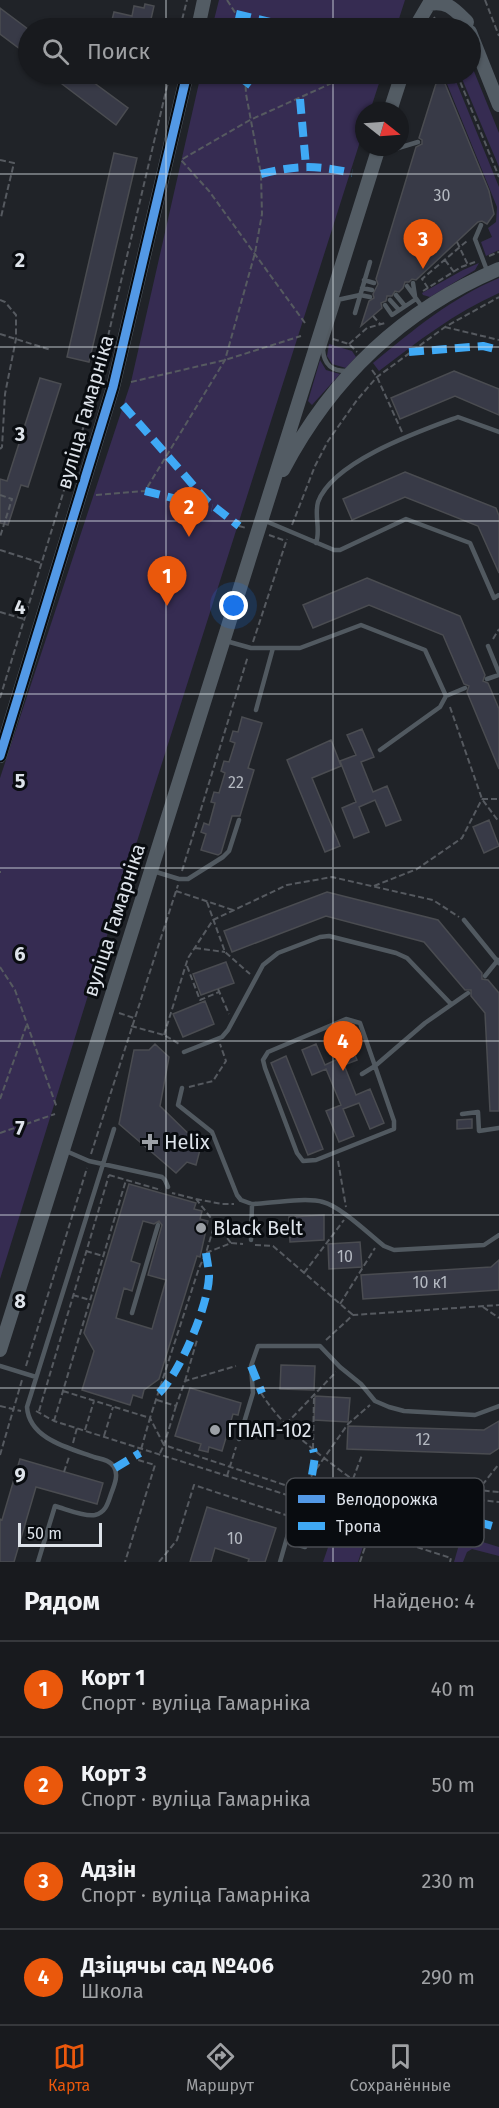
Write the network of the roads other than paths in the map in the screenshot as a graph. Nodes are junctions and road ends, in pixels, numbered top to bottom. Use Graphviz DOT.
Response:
graph roads {
  1 [pos="204,0"];
  2 [pos="423,0"];
  3 [pos="457,0"];
  4 [pos="200,18"];
  5 [pos="419,18"];
  6 [pos="422,18"];
  7 [pos="461,18"];
  8 [pos="465,18"];
  9 [pos="481,59"];
  10 [pos="185,84"];
  11 [pos="399,84"];
  12 [pos="393,102"];
  13 [pos="499,105"];
  14 [pos="418,142"];
  15 [pos="409,145"];
  16 [pos="377,156"];
  17 [pos="481,225"];
  18 [pos="370,262"];
  19 [pos="493,271"];
  20 [pos="364,280"];
  21 [pos="374,283"];
  22 [pos="413,283"];
  23 [pos="407,286"];
  24 [pos="362,288"];
  25 [pos="372,290"];
  26 [pos="360,295"];
  27 [pos="396,295"];
  28 [pos="370,297"];
  29 [pos="335,299"];
  30 [pos="390,300"];
  31 [pos="419,303"];
  32 [pos="384,305"];
  33 [pos="405,306"];
  34 [pos="399,310"];
  35 [pos="355,313"];
  36 [pos="352,369"];
  37 [pos="499,432"];
  38 [pos="267,502"];
  39 [pos="261,519"];
  40 [pos="316,543"];
  41 [pos="499,595"];
  42 [pos="223,640"];
  43 [pos="488,646"];
  44 [pos="273,648"];
  45 [pos="499,674"];
  46 [pos="487,679"];
  47 [pos="465,688"];
  48 [pos="446,696"];
  49 [pos="256,710"];
  50 [pos="380,750"];
  51 [pos="0,756"];
  52 [pos="239,820"];
  53 [pos="151,870"];
  54 [pos="464,920"];
  55 [pos="498,961"];
  56 [pos="485,976"];
  57 [pos="468,993"];
  58 [pos="451,1004"];
  59 [pos="184,1052"];
  60 [pos="375,1066"];
  61 [pos="362,1074"];
  62 [pos="182,1088"];
  63 [pos="462,1114"];
  64 [pos="499,1128"];
  65 [pos="114,1129"];
  66 [pos="63,1149"];
  67 [pos="102,1164"];
  68 [pos="168,1187"];
  69 [pos="250,1203"];
  70 [pos="158,1225"];
  71 [pos="499,1235"];
  72 [pos="251,1240"];
  73 [pos="132,1313"];
  74 [pos="0,1350"];
  75 [pos="0,1366"];
  76 [pos="36,1377"];
  77 [pos="499,1406"];
  78 [pos="239,1439"];
  79 [pos="286,1541"];
  80 [pos="38,1562"];
  81 [pos="280,1562"];
  1 -- 4 [label="main road"];
  2 -- 5 [label="main road"];
  3 -- 8 [label="main road"];
  6 -- 7 [label="main road"];
  9 -- 13 [label="main road"];
  10 -- 51 [label="main road, вуліца Гамарніка"];
  11 -- 12 [label="main road"];
  14 -- 15 [label="lane"];
  16 -- 29 [label="main road, вуліца Гамарніка"];
  17 -- 19 [label="lane"];
  18 -- 20 [label="lane"];
  19 -- 31 [label="main road, вуліца Гамарніка"];
  20 -- 21 [label="lane"];
  20 -- 24 [label="lane"];
  22 -- 31 [label="lane"];
  23 -- 31 [label="lane"];
  24 -- 25 [label="lane"];
  24 -- 26 [label="lane"];
  26 -- 28 [label="lane"];
  26 -- 29 [label="lane"];
  26 -- 35 [label="lane"];
  27 -- 33 [label="lane"];
  29 -- 36 [label="lane"];
  29 -- 38 [label="main road, вуліца Гамарніка"];
  30 -- 34 [label="lane"];
  31 -- 33 [label="lane"];
  31 -- 36 [label="main road, вуліца Гамарніка"];
  32 -- 34 [label="lane"];
  33 -- 34 [label="lane"];
  36 -- 38 [label="main road, вуліца Гамарніка"];
  37 -- 40 [label="lane"];
  38 -- 39 [label="main road, вуліца Гамарніка"];
  39 -- 40 [label="lane"];
  39 -- 42 [label="main road, вуліца Гамарніка"];
  40 -- 41 [label="lane"];
  42 -- 44 [label="lane"];
  42 -- 53 [label="main road, вуліца Гамарніка"];
  43 -- 45 [label="lane"];
  44 -- 48 [label="lane"];
  44 -- 49 [label="lane"];
  45 -- 46 [label="lane"];
  47 -- 48 [label="lane"];
  48 -- 50 [label="lane"];
  52 -- 53 [label="lane"];
  53 -- 66 [label="main road, вуліца Гамарніка"];
  54 -- 55 [label="lane"];
  55 -- 56 [label="lane"];
  57 -- 58 [label="lane"];
  58 -- 59 [label="lane"];
  58 -- 60 [label="lane"];
  60 -- 60 [label="lane"];
  60 -- 61 [label="lane"];
  62 -- 69 [label="lane"];
  63 -- 64 [label="lane"];
  65 -- 67 [label="lane"];
  66 -- 67 [label="lane"];
  66 -- 74 [label="main road, вуліца Гамарніка"];
  67 -- 68 [label="lane"];
  67 -- 76 [label="lane"];
  69 -- 71 [label="lane"];
  69 -- 72 [label="lane"];
  70 -- 73 [label="lane"];
  75 -- 76 [label="lane"];
  76 -- 80 [label="lane"];
  77 -- 78 [label="lane"];
  79 -- 81 [label="lane"];
}
